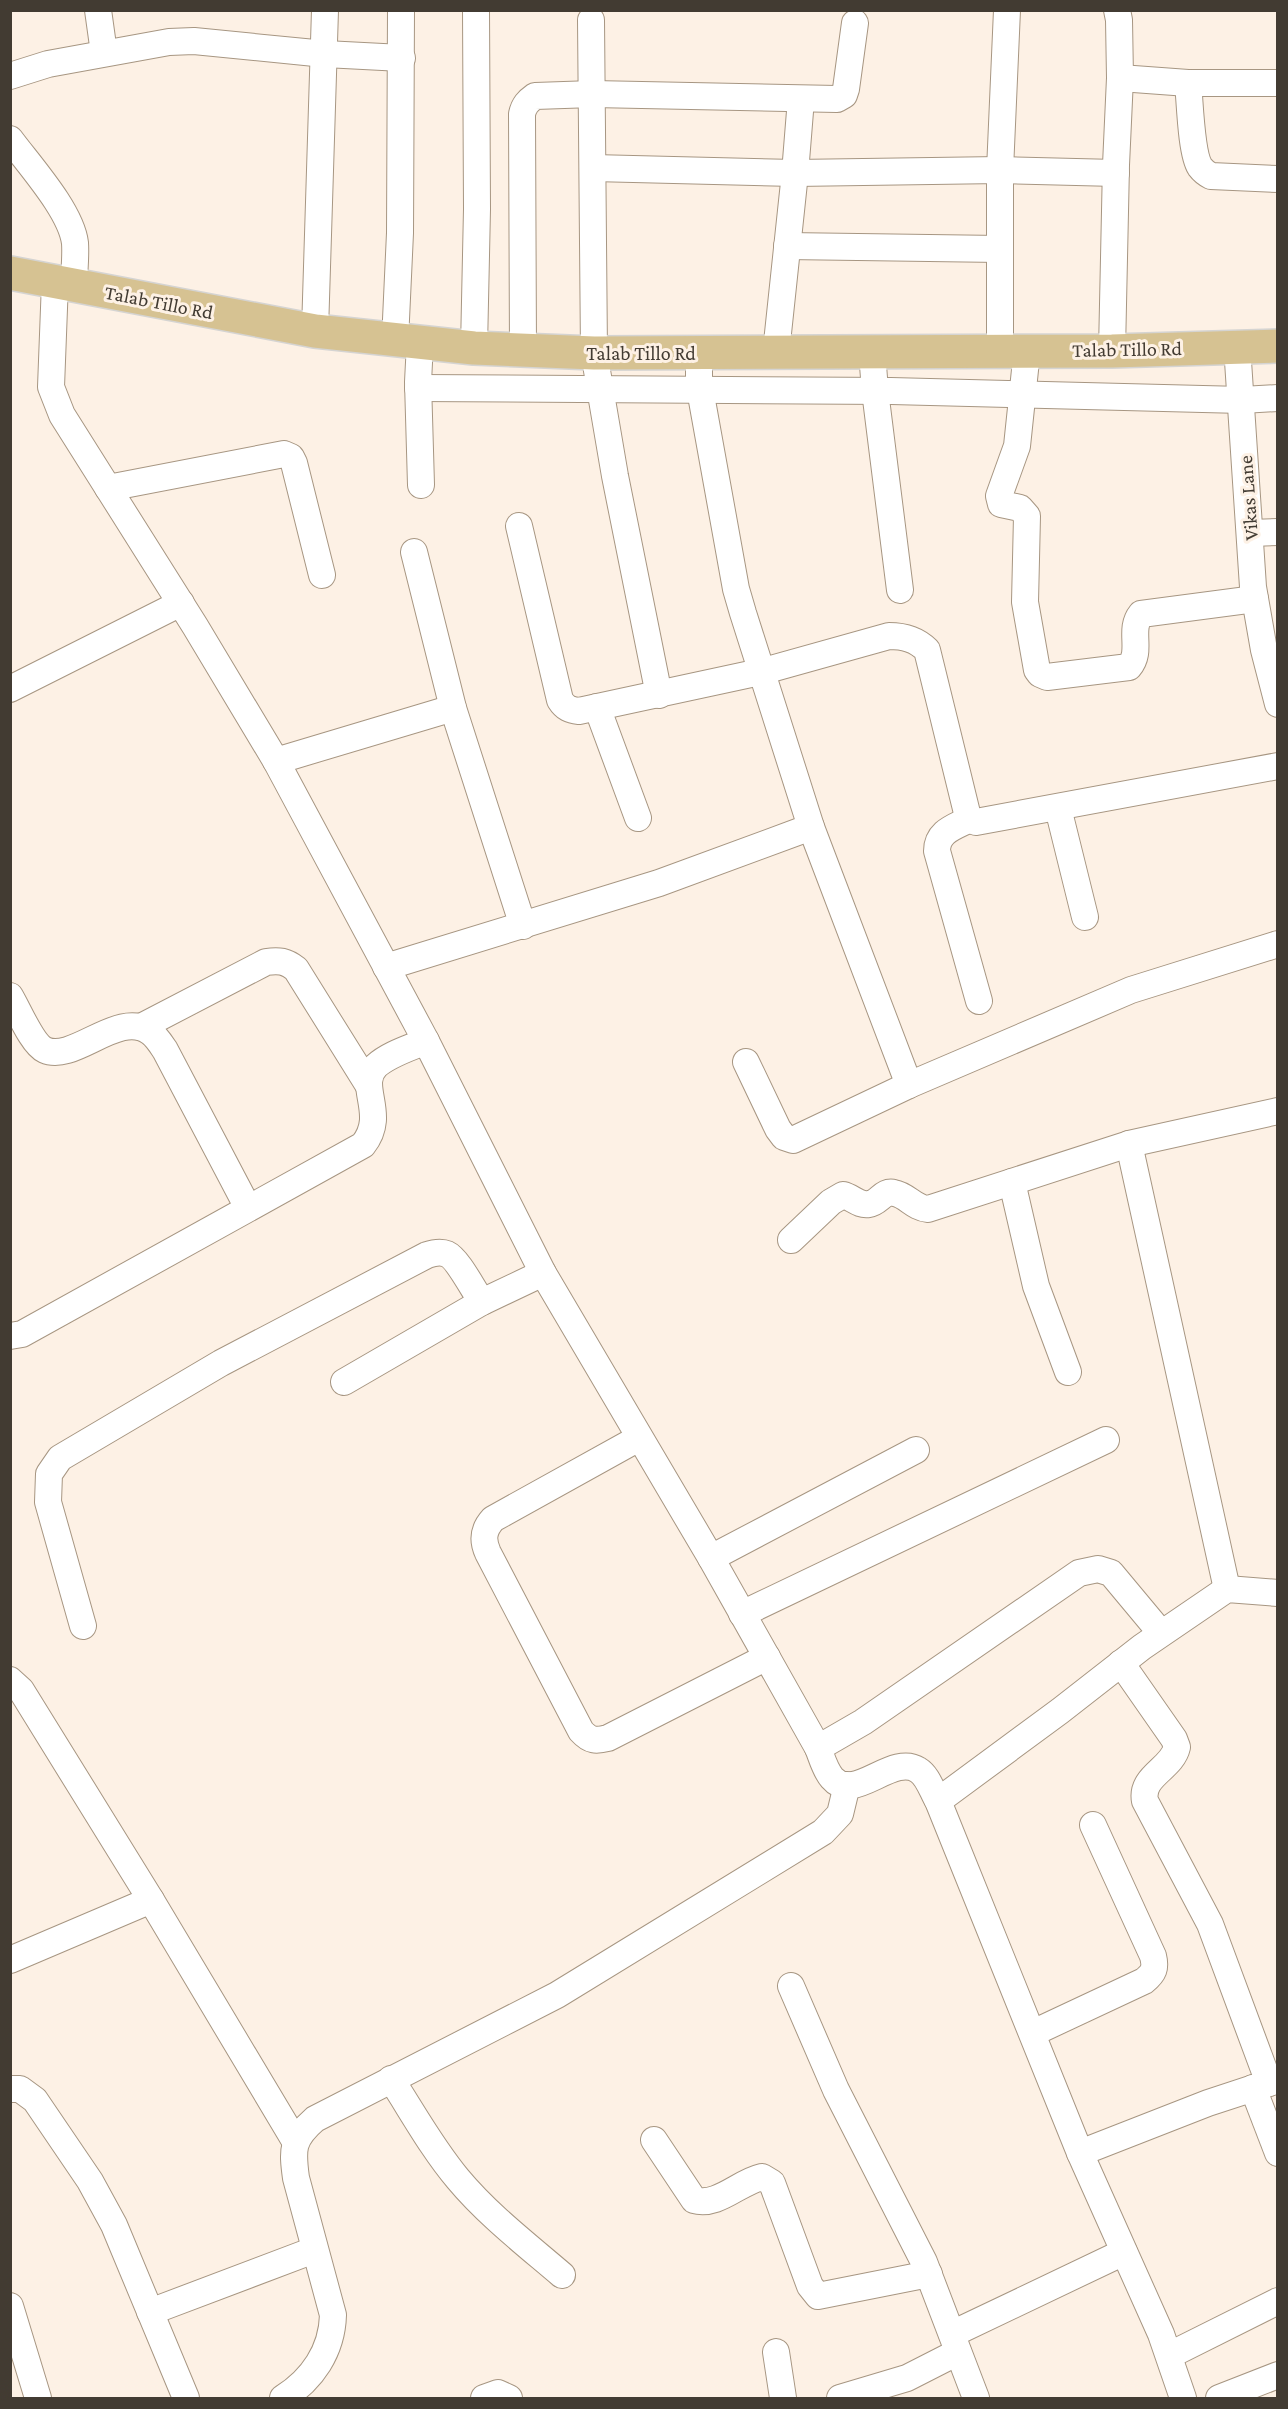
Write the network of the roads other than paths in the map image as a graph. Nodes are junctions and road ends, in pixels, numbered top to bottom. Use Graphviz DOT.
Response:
graph roads {
  1 [pos="98,10"];
  2 [pos="325,10"];
  3 [pos="401,10"];
  4 [pos="476,10"];
  5 [pos="1007,10"];
  6 [pos="1117,10"];
  7 [pos="591,20"];
  8 [pos="855,23"];
  9 [pos="104,53"];
  10 [pos="325,54"];
  11 [pos="402,58"];
  12 [pos="10,76"];
  13 [pos="1120,78"];
  14 [pos="1278,82"];
  15 [pos="1188,83"];
  16 [pos="592,94"];
  17 [pos="801,99"];
  18 [pos="10,139"];
  19 [pos="593,168"];
  20 [pos="1000,170"];
  21 [pos="795,173"];
  22 [pos="1116,173"];
  23 [pos="1278,179"];
  24 [pos="787,246"];
  25 [pos="1000,249"];
  26 [pos="10,273"];
  27 [pos="65,284"];
  28 [pos="315,331"];
  29 [pos="1278,346"];
  30 [pos="474,348"];
  31 [pos="523,350"];
  32 [pos="1112,351"];
  33 [pos="776,352"];
  34 [pos="414,364"];
  35 [pos="1020,370"];
  36 [pos="597,373"];
  37 [pos="1240,373"];
  38 [pos="874,374"];
  39 [pos="699,375"];
  40 [pos="1278,398"];
  41 [pos="421,485"];
  42 [pos="108,488"];
  43 [pos="519,526"];
  44 [pos="1278,532"];
  45 [pos="1250,533"];
  46 [pos="414,552"];
  47 [pos="322,575"];
  48 [pos="900,590"];
  49 [pos="1255,599"];
  50 [pos="181,603"];
  51 [pos="760,672"];
  52 [pos="10,689"];
  53 [pos="659,695"];
  54 [pos="1278,704"];
  55 [pos="597,707"];
  56 [pos="453,708"];
  57 [pos="276,761"];
  58 [pos="1278,766"];
  59 [pos="1058,808"];
  60 [pos="638,818"];
  61 [pos="970,819"];
  62 [pos="811,827"];
  63 [pos="1085,917"];
  64 [pos="523,926"];
  65 [pos="1278,944"];
  66 [pos="386,967"];
  67 [pos="10,996"];
  68 [pos="979,1001"];
  69 [pos="141,1027"];
  70 [pos="426,1041"];
  71 [pos="746,1062"];
  72 [pos="909,1085"];
  73 [pos="369,1086"];
  74 [pos="1278,1111"];
  75 [pos="1129,1144"];
  76 [pos="1012,1182"];
  77 [pos="248,1209"];
  78 [pos="791,1240"];
  79 [pos="543,1273"];
  80 [pos="482,1302"];
  81 [pos="10,1336"];
  82 [pos="1068,1372"];
  83 [pos="344,1382"];
  84 [pos="639,1438"];
  85 [pos="1106,1440"];
  86 [pos="916,1450"];
  87 [pos="711,1558"];
  88 [pos="1227,1589"];
  89 [pos="1278,1593"];
  90 [pos="742,1614"];
  91 [pos="82,1626"];
  92 [pos="1161,1633"];
  93 [pos="767,1657"];
  94 [pos="1121,1663"];
  95 [pos="10,1680"];
  96 [pos="818,1748"];
  97 [pos="847,1785"];
  98 [pos="938,1800"];
  99 [pos="1093,1825"];
  100 [pos="151,1900"];
  101 [pos="10,1960"];
  102 [pos="791,1986"];
  103 [pos="1033,2033"];
  104 [pos="392,2079"];
  105 [pos="1267,2084"];
  106 [pos="10,2090"];
  107 [pos="654,2140"];
  108 [pos="295,2141"];
  109 [pos="1080,2153"];
  110 [pos="1278,2153"];
  111 [pos="314,2250"];
  112 [pos="1124,2252"];
  113 [pos="929,2274"];
  114 [pos="562,2275"];
  115 [pos="1278,2301"];
  116 [pos="10,2306"];
  117 [pos="150,2312"];
  118 [pos="955,2343"];
  119 [pos="776,2352"];
  120 [pos="1170,2355"];
  121 [pos="1278,2375"];
  122 [pos="38,2398"];
  123 [pos="186,2398"];
  124 [pos="284,2398"];
  125 [pos="484,2398"];
  126 [pos="509,2398"];
  127 [pos="783,2398"];
  128 [pos="840,2398"];
  129 [pos="976,2398"];
  130 [pos="1183,2398"];
  131 [pos="1219,2398"];
  1 -- 9 [label="street"];
  2 -- 10 [label="street"];
  3 -- 11 [label="street"];
  4 -- 30 [label="street"];
  5 -- 20 [label="street"];
  6 -- 13 [label="street"];
  7 -- 16 [label="street"];
  8 -- 17 [label="street"];
  9 -- 10 [label="street"];
  9 -- 12 [label="street"];
  10 -- 11 [label="street"];
  10 -- 28 [label="street"];
  11 -- 34 [label="street"];
  13 -- 15 [label="street"];
  13 -- 22 [label="street"];
  14 -- 15 [label="street"];
  15 -- 23 [label="street"];
  16 -- 17 [label="street"];
  16 -- 19 [label="street"];
  16 -- 31 [label="street"];
  17 -- 21 [label="street"];
  18 -- 27 [label="street"];
  19 -- 21 [label="street"];
  19 -- 36 [label="street"];
  20 -- 21 [label="street"];
  20 -- 22 [label="street"];
  20 -- 25 [label="street"];
  21 -- 24 [label="street"];
  22 -- 32 [label="street"];
  24 -- 25 [label="street"];
  24 -- 33 [label="street"];
  25 -- 35 [label="street"];
  26 -- 27 [label="main road, Talab Tillo Rd"];
  27 -- 28 [label="main road, Talab Tillo Rd"];
  27 -- 42 [label="street"];
  28 -- 34 [label="main road, Talab Tillo Rd"];
  29 -- 37 [label="main road, Talab Tillo Rd"];
  30 -- 31 [label="main road, Talab Tillo Rd"];
  30 -- 34 [label="main road, Talab Tillo Rd"];
  31 -- 36 [label="main road, Talab Tillo Rd"];
  32 -- 35 [label="main road, Talab Tillo Rd"];
  32 -- 37 [label="main road, Talab Tillo Rd"];
  33 -- 38 [label="main road, Talab Tillo Rd"];
  33 -- 39 [label="main road, Talab Tillo Rd"];
  34 -- 36 [label="street"];
  34 -- 41 [label="street"];
  35 -- 37 [label="street"];
  35 -- 38 [label="main road, Talab Tillo Rd"];
  35 -- 38 [label="street"];
  35 -- 49 [label="street"];
  36 -- 39 [label="main road, Talab Tillo Rd"];
  36 -- 53 [label="street"];
  37 -- 40 [label="street"];
  37 -- 45 [label="street, Vikas Lane"];
  38 -- 39 [label="street"];
  38 -- 48 [label="street"];
  39 -- 51 [label="street"];
  42 -- 47 [label="street"];
  42 -- 50 [label="street"];
  43 -- 55 [label="street"];
  44 -- 45 [label="street"];
  45 -- 49 [label="street, Vikas Lane"];
  46 -- 56 [label="street"];
  49 -- 54 [label="street, Vikas Lane"];
  50 -- 52 [label="street"];
  50 -- 57 [label="street"];
  51 -- 53 [label="street"];
  51 -- 61 [label="street"];
  51 -- 62 [label="street"];
  53 -- 55 [label="street"];
  55 -- 60 [label="street"];
  56 -- 57 [label="street"];
  56 -- 64 [label="street"];
  57 -- 66 [label="street"];
  58 -- 59 [label="street"];
  59 -- 61 [label="street"];
  59 -- 63 [label="street"];
  61 -- 68 [label="street"];
  62 -- 64 [label="street"];
  62 -- 72 [label="street"];
  64 -- 66 [label="street"];
  65 -- 72 [label="street"];
  66 -- 70 [label="street"];
  67 -- 69 [label="street"];
  69 -- 73 [label="street"];
  69 -- 77 [label="street"];
  70 -- 73 [label="street"];
  70 -- 79 [label="street"];
  71 -- 72 [label="street"];
  73 -- 77 [label="street"];
  74 -- 75 [label="street"];
  75 -- 76 [label="street"];
  75 -- 88 [label="street"];
  76 -- 78 [label="street"];
  76 -- 82 [label="street"];
  77 -- 81 [label="street"];
  79 -- 80 [label="street"];
  79 -- 84 [label="street"];
  80 -- 83 [label="street"];
  80 -- 91 [label="street"];
  84 -- 87 [label="street"];
  84 -- 93 [label="street"];
  85 -- 90 [label="street"];
  86 -- 87 [label="street"];
  87 -- 90 [label="street"];
  88 -- 89 [label="street"];
  88 -- 92 [label="street"];
  90 -- 93 [label="street"];
  92 -- 94 [label="street"];
  92 -- 96 [label="street"];
  93 -- 96 [label="street"];
  94 -- 98 [label="street"];
  94 -- 105 [label="street"];
  95 -- 100 [label="street"];
  96 -- 97 [label="street"];
  97 -- 98 [label="street"];
  97 -- 104 [label="street"];
  98 -- 103 [label="street"];
  99 -- 103 [label="street"];
  100 -- 101 [label="street"];
  100 -- 108 [label="street"];
  102 -- 113 [label="street"];
  103 -- 109 [label="street"];
  104 -- 108 [label="street"];
  104 -- 114 [label="street"];
  105 -- 109 [label="street"];
  105 -- 110 [label="street"];
  106 -- 117 [label="street"];
  107 -- 113 [label="street"];
  108 -- 111 [label="street"];
  109 -- 112 [label="street"];
  111 -- 117 [label="street"];
  111 -- 124 [label="street"];
  112 -- 118 [label="street"];
  112 -- 120 [label="street"];
  113 -- 118 [label="street"];
  115 -- 120 [label="street"];
  116 -- 122 [label="street"];
  117 -- 123 [label="street"];
  118 -- 128 [label="street"];
  118 -- 129 [label="street"];
  119 -- 127 [label="street"];
  120 -- 130 [label="street"];
  121 -- 131 [label="street"];
  125 -- 126 [label="street"];
}
